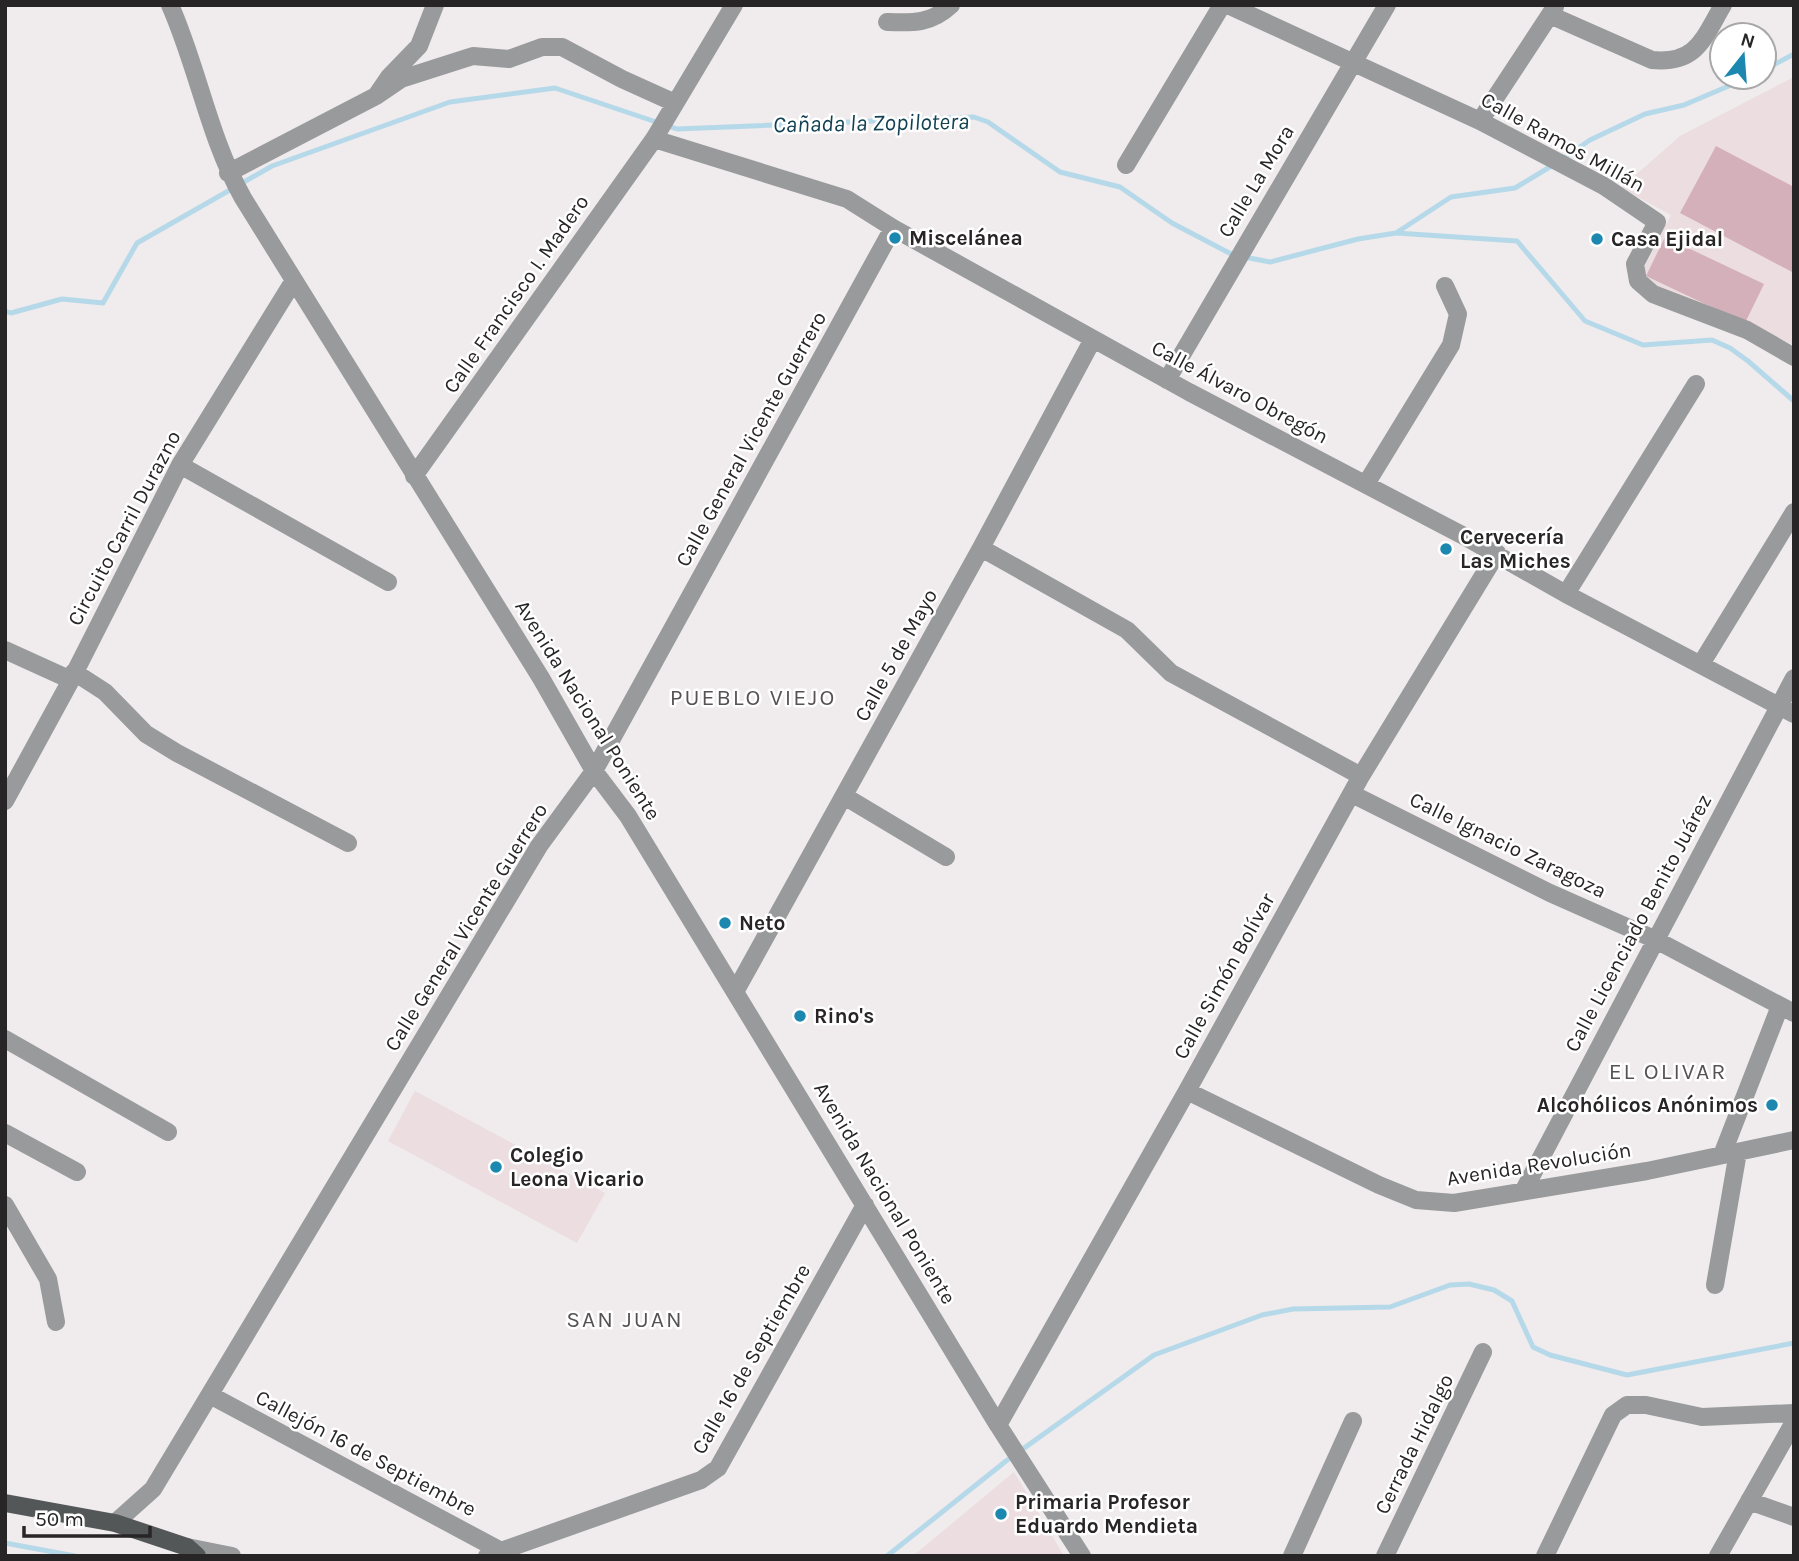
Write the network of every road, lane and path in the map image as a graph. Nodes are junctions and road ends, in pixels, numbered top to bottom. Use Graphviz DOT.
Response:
graph roads {
  1 [pos="170,5"];
  2 [pos="435,5"];
  3 [pos="734,5"];
  4 [pos="951,5"];
  5 [pos="1222,5"];
  6 [pos="1228,5"];
  7 [pos="1387,5"];
  8 [pos="1724,5"];
  9 [pos="1553,10"];
  10 [pos="887,22"];
  11 [pos="1353,64"];
  12 [pos="376,96"];
  13 [pos="675,103"];
  14 [pos="1480,121"];
  15 [pos="654,139"];
  16 [pos="1126,165"];
  17 [pos="228,173"];
  18 [pos="892,228"];
  19 [pos="293,282"];
  20 [pos="1445,286"];
  21 [pos="1093,339"];
  22 [pos="1794,357"];
  23 [pos="1167,380"];
  24 [pos="1696,384"];
  25 [pos="180,465"];
  26 [pos="414,477"];
  27 [pos="1366,484"];
  28 [pos="1794,512"];
  29 [pos="981,548"];
  30 [pos="1496,553"];
  31 [pos="388,582"];
  32 [pos="1566,594"];
  33 [pos="5,650"];
  34 [pos="1701,664"];
  35 [pos="72,676"];
  36 [pos="1794,678"];
  37 [pos="1786,710"];
  38 [pos="594,771"];
  39 [pos="1361,776"];
  40 [pos="1352,794"];
  41 [pos="845,796"];
  42 [pos="5,801"];
  43 [pos="348,843"];
  44 [pos="946,857"];
  45 [pos="1654,939"];
  46 [pos="735,992"];
  47 [pos="1787,1009"];
  48 [pos="5,1039"];
  49 [pos="1187,1091"];
  50 [pos="168,1132"];
  51 [pos="5,1133"];
  52 [pos="1794,1140"];
  53 [pos="1730,1154"];
  54 [pos="76,1172"];
  55 [pos="1524,1190"];
  56 [pos="5,1205"];
  57 [pos="865,1205"];
  58 [pos="1715,1285"];
  59 [pos="56,1322"];
  60 [pos="1483,1352"];
  61 [pos="210,1395"];
  62 [pos="1794,1413"];
  63 [pos="1353,1421"];
  64 [pos="998,1425"];
  65 [pos="1792,1430"];
  66 [pos="1749,1501"];
  67 [pos="5,1503"];
  68 [pos="1794,1517"];
  69 [pos="115,1523"];
  70 [pos="192,1552"];
  71 [pos="494,1553"];
  72 [pos="232,1556"];
  73 [pos="1082,1556"];
  74 [pos="1292,1556"];
  75 [pos="1385,1556"];
  76 [pos="1545,1556"];
  77 [pos="1718,1556"];
  1 -- 17 [label="street, Avenida Nacional Poniente"];
  2 -- 12 [label="street"];
  3 -- 13 [label="street"];
  4 -- 10 [label="street"];
  5 -- 16 [label="street"];
  6 -- 11 [label="street, Calle Ramos Millán"];
  7 -- 11 [label="street, Calle La Mora"];
  8 -- 9 [label="street"];
  9 -- 14 [label="street"];
  11 -- 14 [label="street, Calle Ramos Millán"];
  11 -- 23 [label="street, Calle La Mora"];
  12 -- 13 [label="street"];
  12 -- 17 [label="street"];
  13 -- 15 [label="street, Calle Francisco I. Madero"];
  14 -- 22 [label="street, Calle Ramos Millán"];
  15 -- 18 [label="street, Calle Álvaro Obregón"];
  15 -- 26 [label="street, Calle Francisco I. Madero"];
  17 -- 19 [label="street, Avenida Nacional Poniente"];
  18 -- 21 [label="street, Calle Álvaro Obregón"];
  18 -- 38 [label="street, Calle General Vicente Guerrero"];
  19 -- 25 [label="street, Circuito Carril Durazno"];
  19 -- 26 [label="street, Avenida Nacional Poniente"];
  20 -- 27 [label="street"];
  21 -- 23 [label="street, Calle Álvaro Obregón"];
  21 -- 29 [label="street, Calle 5 de Mayo"];
  23 -- 27 [label="street, Calle Álvaro Obregón"];
  24 -- 32 [label="street"];
  25 -- 31 [label="street"];
  25 -- 35 [label="street, Circuito Carril Durazno"];
  26 -- 38 [label="street, Avenida Nacional Poniente"];
  27 -- 30 [label="street, Calle Álvaro Obregón"];
  28 -- 34 [label="street"];
  29 -- 39 [label="street"];
  29 -- 41 [label="street, Calle 5 de Mayo"];
  30 -- 32 [label="street, Calle Álvaro Obregón"];
  30 -- 39 [label="street, Calle Simón Bolívar"];
  32 -- 34 [label="street, Calle Álvaro Obregón"];
  33 -- 35 [label="street"];
  34 -- 37 [label="street, Calle Álvaro Obregón"];
  35 -- 42 [label="street, Circuito Carril Durazno"];
  35 -- 43 [label="street"];
  36 -- 37 [label="street, Calle Licenciado Benito Juárez"];
  37 -- 45 [label="street, Calle Licenciado Benito Juárez"];
  38 -- 46 [label="street, Avenida Nacional Poniente"];
  38 -- 61 [label="street, Calle General Vicente Guerrero"];
  39 -- 40 [label="street, Calle Simón Bolívar"];
  40 -- 45 [label="street, Calle Ignacio Zaragoza"];
  40 -- 49 [label="street, Calle Simón Bolívar"];
  41 -- 44 [label="street"];
  41 -- 46 [label="street, Calle 5 de Mayo"];
  45 -- 47 [label="street, Calle Ignacio Zaragoza"];
  45 -- 55 [label="street, Calle Licenciado Benito Juárez"];
  46 -- 57 [label="street, Avenida Nacional Poniente"];
  47 -- 53 [label="street"];
  48 -- 50 [label="street"];
  49 -- 55 [label="street, Avenida Revolución"];
  49 -- 64 [label="street, Calle Simón Bolívar"];
  51 -- 54 [label="street"];
  52 -- 53 [label="street, Avenida Revolución"];
  53 -- 55 [label="street, Avenida Revolución"];
  53 -- 58 [label="street"];
  56 -- 59 [label="street"];
  57 -- 64 [label="street, Avenida Nacional Poniente"];
  57 -- 71 [label="street, Calle 16 de Septiembre"];
  60 -- 75 [label="street, Cerrada Hidalgo"];
  61 -- 69 [label="street, Calle General Vicente Guerrero"];
  61 -- 71 [label="street, Callejón 16 de Septiembre"];
  62 -- 76 [label="street"];
  63 -- 74 [label="street"];
  64 -- 73 [label="street, Avenida Nacional Poniente"];
  65 -- 66 [label="street"];
  66 -- 68 [label="street"];
  66 -- 77 [label="street"];
  67 -- 69 [label="main road"];
  69 -- 70 [label="main road"];
  70 -- 72 [label="street"];
}
